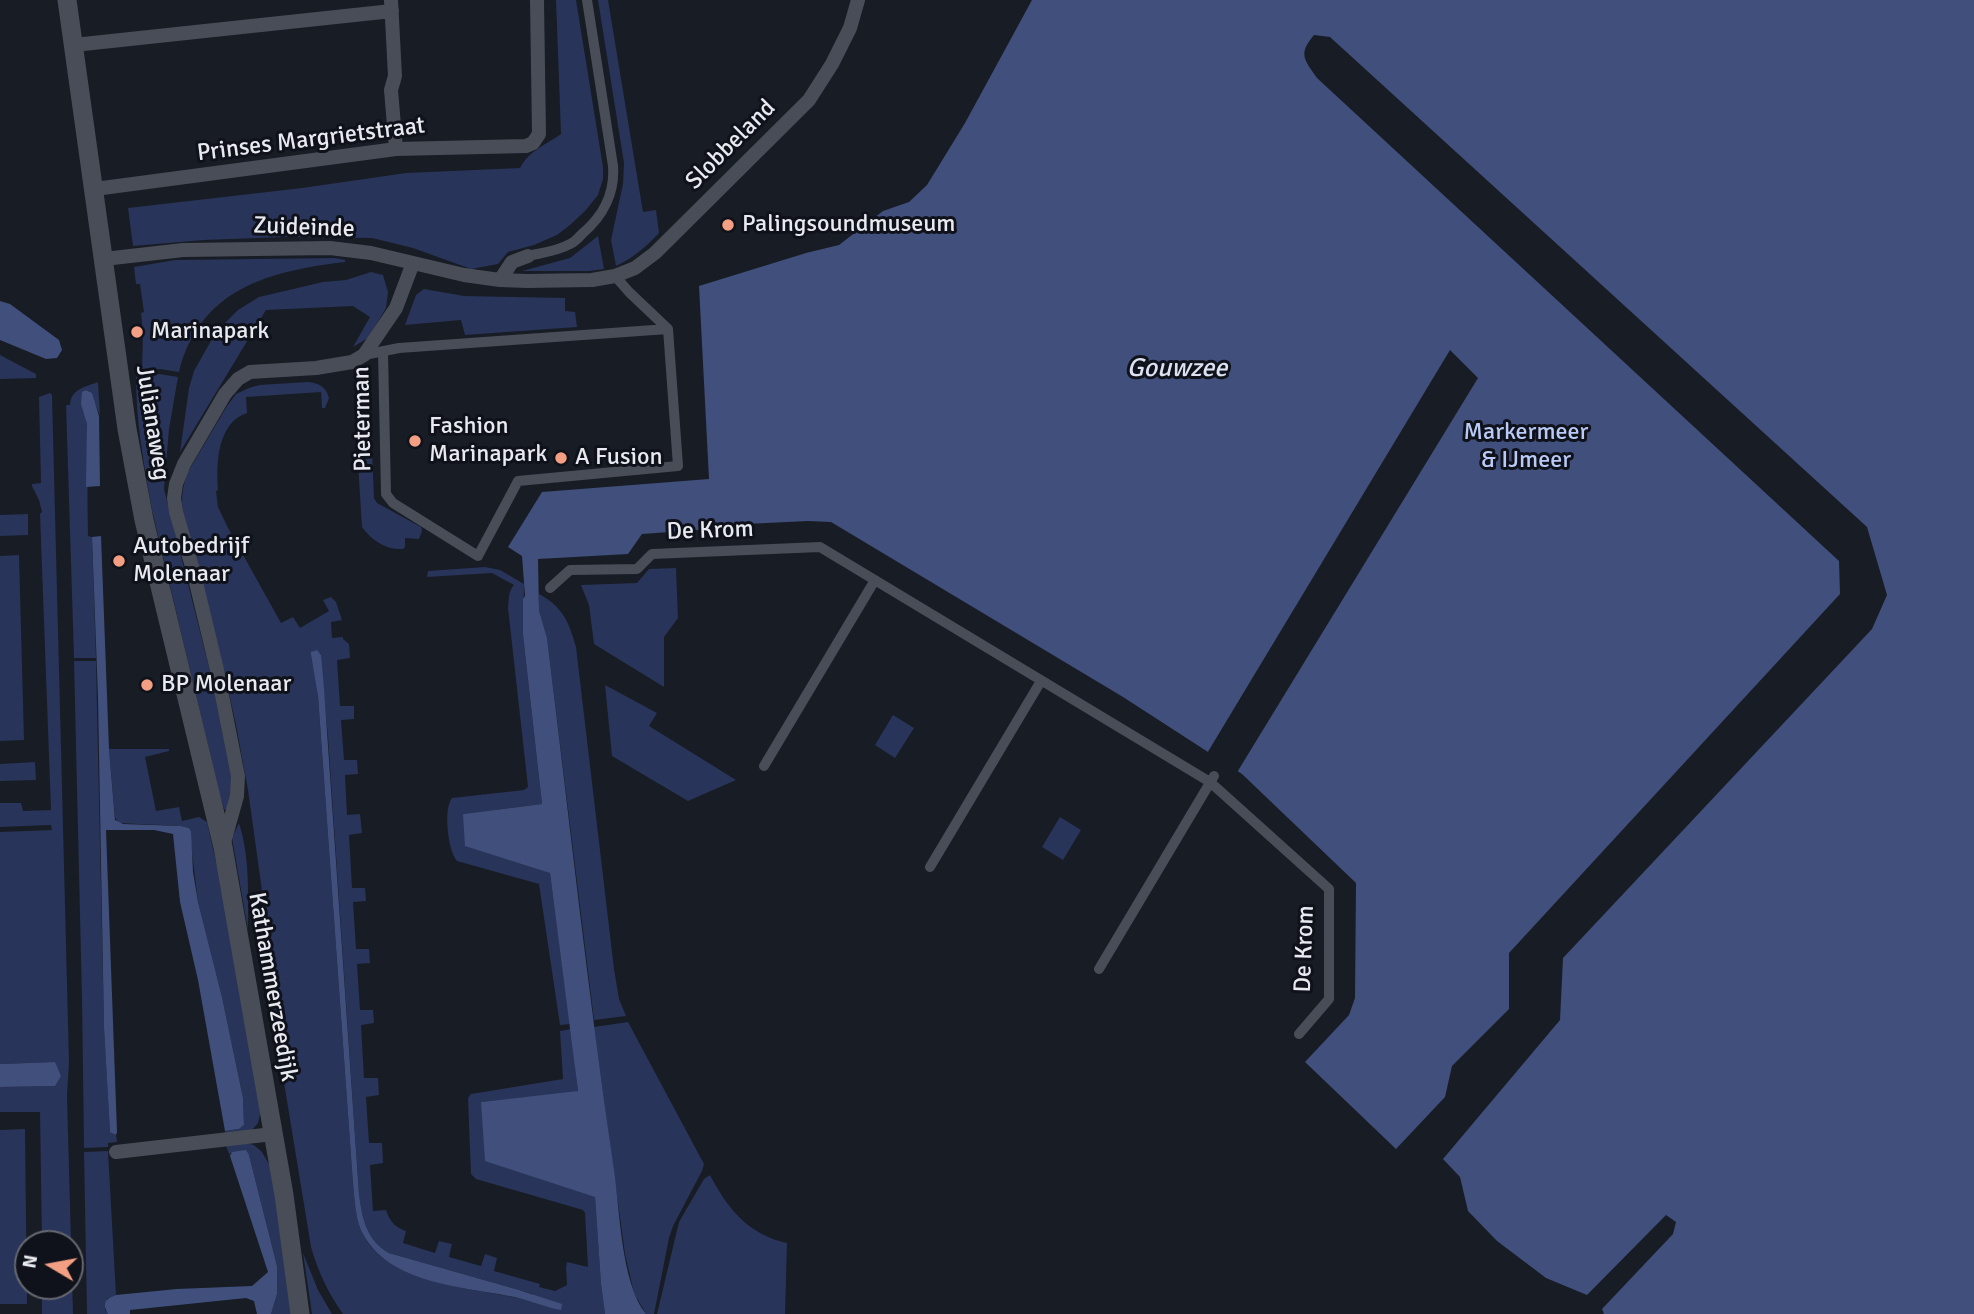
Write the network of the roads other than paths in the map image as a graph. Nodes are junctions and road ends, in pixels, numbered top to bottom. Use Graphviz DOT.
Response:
graph roads {
  1 [pos="66,0"];
  2 [pos="537,0"];
  3 [pos="587,0"];
  4 [pos="858,0"];
  5 [pos="392,5"];
  6 [pos="74,44"];
  7 [pos="397,149"];
  8 [pos="95,189"];
  9 [pos="528,256"];
  10 [pos="104,258"];
  11 [pos="413,263"];
  12 [pos="615,276"];
  13 [pos="500,280"];
  14 [pos="592,280"];
  15 [pos="668,329"];
  16 [pos="383,352"];
  17 [pos="364,355"];
  18 [pos="875,580"];
  19 [pos="550,588"];
  20 [pos="1041,681"];
  21 [pos="764,766"];
  22 [pos="1212,779"];
  23 [pos="223,847"];
  24 [pos="930,867"];
  25 [pos="1099,969"];
  26 [pos="1299,1034"];
  27 [pos="273,1134"];
  28 [pos="116,1152"];
  29 [pos="300,1314"];
  1 -- 6 [label="main road, Julianaweg"];
  2 -- 7 [label="street, Prinses Margrietstraat"];
  3 -- 9 [label="street"];
  4 -- 12 [label="street, Slobbeland"];
  5 -- 6 [label="street"];
  5 -- 7 [label="street"];
  6 -- 8 [label="main road, Julianaweg"];
  7 -- 8 [label="street, Prinses Margrietstraat"];
  8 -- 10 [label="main road, Julianaweg"];
  9 -- 13 [label="street"];
  10 -- 11 [label="street, Zuideinde"];
  10 -- 23 [label="main road, Julianaweg"];
  11 -- 13 [label="street, Zuideinde"];
  11 -- 17 [label="street"];
  12 -- 14 [label="street, Slobbeland"];
  12 -- 15 [label="street"];
  13 -- 14 [label="street, Zuideinde"];
  15 -- 16 [label="street, Pieterman"];
  15 -- 16 [label="street, Pieterman"];
  16 -- 17 [label="street, Pieterman"];
  17 -- 23 [label="street"];
  18 -- 19 [label="street, De Krom"];
  18 -- 20 [label="street, De Krom"];
  18 -- 21 [label="street"];
  20 -- 22 [label="street, De Krom"];
  20 -- 24 [label="street"];
  22 -- 25 [label="street"];
  22 -- 26 [label="street, De Krom"];
  23 -- 27 [label="main road, Kathammerzeedijk"];
  27 -- 28 [label="street"];
  27 -- 29 [label="main road, Kathammerzeedijk"];
}
